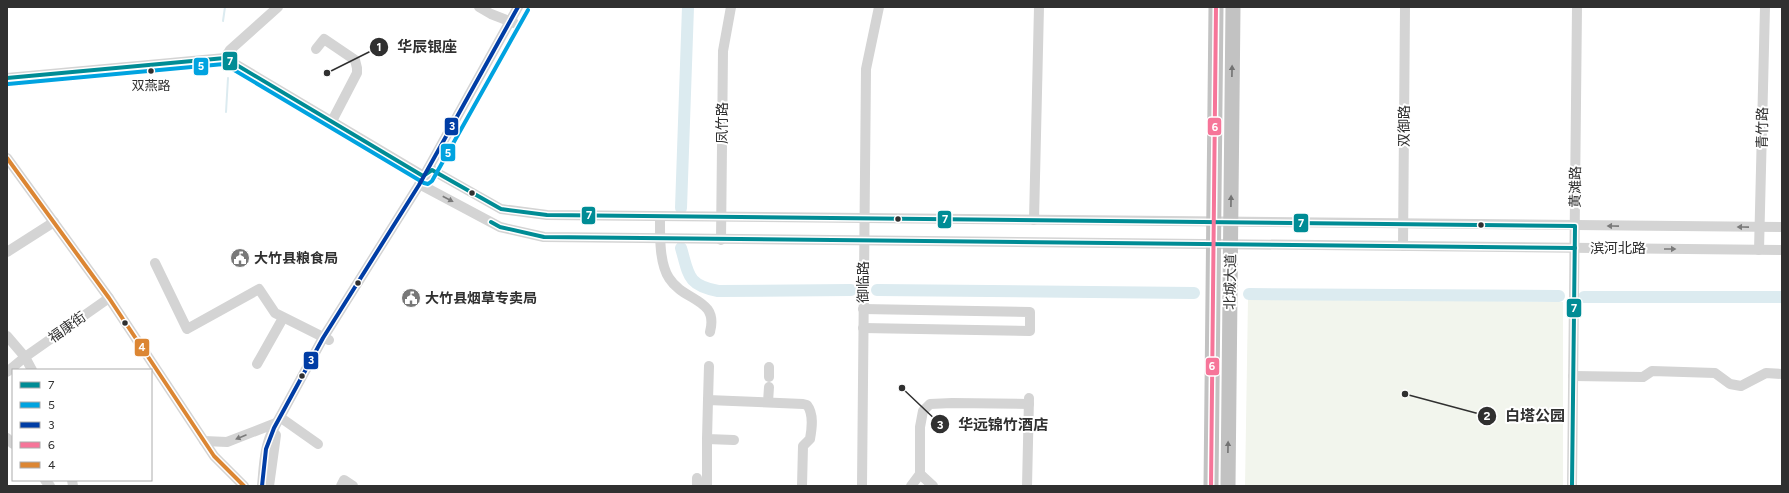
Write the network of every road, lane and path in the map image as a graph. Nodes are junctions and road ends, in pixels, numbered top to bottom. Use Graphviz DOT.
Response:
graph roads {
  1 [pos="278,7"];
  2 [pos="479,7"];
  3 [pos="518,7"];
  4 [pos="523,7"];
  5 [pos="731,7"];
  6 [pos="879,7"];
  7 [pos="1039,7"];
  8 [pos="1216,7"];
  9 [pos="1233,7"];
  10 [pos="1405,7"];
  11 [pos="1577,7"];
  12 [pos="1765,7"];
  13 [pos="513,22"];
  14 [pos="316,48"];
  15 [pos="225,58"];
  16 [pos="7,78"];
  17 [pos="332,121"];
  18 [pos="7,158"];
  19 [pos="426,178"];
  20 [pos="662,217"];
  21 [pos="721,217"];
  22 [pos="864,219"];
  23 [pos="1034,220"];
  24 [pos="1214,221"];
  25 [pos="54,222"];
  26 [pos="1230,222"];
  27 [pos="1404,224"];
  28 [pos="1575,226"];
  29 [pos="1759,227"];
  30 [pos="1782,227"];
  31 [pos="662,238"];
  32 [pos="721,240"];
  33 [pos="864,240"];
  34 [pos="1214,243"];
  35 [pos="1230,243"];
  36 [pos="1404,246"];
  37 [pos="1574,248"];
  38 [pos="1759,250"];
  39 [pos="1782,250"];
  40 [pos="7,252"];
  41 [pos="155,263"];
  42 [pos="109,298"];
  43 [pos="863,308"];
  44 [pos="929,310"];
  45 [pos="283,318"];
  46 [pos="863,328"];
  47 [pos="929,329"];
  48 [pos="710,332"];
  49 [pos="7,336"];
  50 [pos="326,339"];
  51 [pos="25,357"];
  52 [pos="257,364"];
  53 [pos="709,366"];
  54 [pos="31,369"];
  55 [pos="7,372"];
  56 [pos="1782,374"];
  57 [pos="1573,376"];
  58 [pos="769,377"];
  59 [pos="708,400"];
  60 [pos="768,402"];
  61 [pos="280,422"];
  62 [pos="707,439"];
  63 [pos="734,440"];
  64 [pos="204,441"];
  65 [pos="318,444"];
  66 [pos="920,474"];
  67 [pos="244,486"];
  68 [pos="262,486"];
  69 [pos="269,486"];
  70 [pos="341,486"];
  71 [pos="353,486"];
  72 [pos="707,486"];
  73 [pos="802,486"];
  74 [pos="862,486"];
  75 [pos="911,486"];
  76 [pos="933,486"];
  77 [pos="1027,486"];
  78 [pos="1211,486"];
  79 [pos="1228,486"];
  80 [pos="1572,486"];
  1 -- 15 [label="street"];
  2 -- 13 [label="street"];
  3 -- 13 [label="street"];
  4 -- 13 [label="street"];
  5 -- 21 [label="street, 凤竹路"];
  6 -- 22 [label="street, 御临路"];
  7 -- 23 [label="street"];
  8 -- 24 [label="highway, 北城大道"];
  26 -- 9 [label="highway, 北城大道, one-way"];
  10 -- 27 [label="street, 双御路"];
  11 -- 28 [label="street, 黄滩路"];
  12 -- 29 [label="street, 青竹路"];
  13 -- 19 [label="street"];
  14 -- 17 [label="street"];
  15 -- 16 [label="street"];
  15 -- 17 [label="street"];
  17 -- 19 [label="street"];
  18 -- 25 [label="street"];
  19 -- 20 [label="street, 滨河北路"];
  19 -- 31 [label="street, 滨河北路, one-way"];
  19 -- 50 [label="street"];
  20 -- 21 [label="street, 滨河北路"];
  20 -- 31 [label="street"];
  21 -- 22 [label="street, 滨河北路"];
  21 -- 32 [label="street, 凤竹路"];
  22 -- 23 [label="street, 滨河北路"];
  22 -- 33 [label="street, 御临路"];
  23 -- 24 [label="street, 滨河北路"];
  24 -- 26 [label="street, 滨河北路"];
  24 -- 34 [label="highway, 北城大道"];
  25 -- 40 [label="street"];
  25 -- 42 [label="street"];
  26 -- 27 [label="street, 滨河北路"];
  26 -- 35 [label="highway, 北城大道"];
  27 -- 28 [label="street, 滨河北路"];
  27 -- 36 [label="street, 双御路"];
  29 -- 28 [label="street, 滨河北路, one-way"];
  28 -- 37 [label="street, 黄滩路"];
  29 -- 30 [label="street, 滨河北路"];
  29 -- 38 [label="street, 青竹路"];
  31 -- 32 [label="street, 滨河北路"];
  31 -- 48 [label="street"];
  32 -- 33 [label="street, 滨河北路"];
  33 -- 34 [label="street, 滨河北路"];
  33 -- 43 [label="street, 御临路"];
  34 -- 35 [label="street, 滨河北路"];
  34 -- 78 [label="highway, 北城大道"];
  35 -- 36 [label="street, 滨河北路"];
  79 -- 35 [label="highway, 北城大道, one-way"];
  36 -- 37 [label="street, 滨河北路"];
  37 -- 38 [label="street, 滨河北路, one-way"];
  37 -- 57 [label="street, 黄滩路"];
  38 -- 39 [label="street, 滨河北路"];
  41 -- 45 [label="street"];
  42 -- 51 [label="street, 福康街"];
  42 -- 64 [label="street"];
  43 -- 44 [label="street"];
  43 -- 46 [label="street, 御临路"];
  44 -- 47 [label="street"];
  44 -- 47 [label="street"];
  45 -- 50 [label="street"];
  45 -- 52 [label="street"];
  46 -- 47 [label="street"];
  46 -- 74 [label="street, 御临路"];
  49 -- 51 [label="street"];
  50 -- 61 [label="street"];
  51 -- 54 [label="street"];
  51 -- 55 [label="street, 福康街"];
  53 -- 59 [label="street"];
  56 -- 57 [label="street"];
  57 -- 80 [label="street, 黄滩路"];
  58 -- 60 [label="street"];
  59 -- 60 [label="street"];
  59 -- 62 [label="street"];
  60 -- 73 [label="street"];
  61 -- 64 [label="street, one-way"];
  61 -- 65 [label="street"];
  61 -- 68 [label="street"];
  61 -- 69 [label="street"];
  62 -- 63 [label="street"];
  62 -- 72 [label="street"];
  64 -- 67 [label="street"];
  66 -- 75 [label="street"];
  66 -- 76 [label="street"];
  66 -- 77 [label="street"];
  70 -- 71 [label="street"];
}
